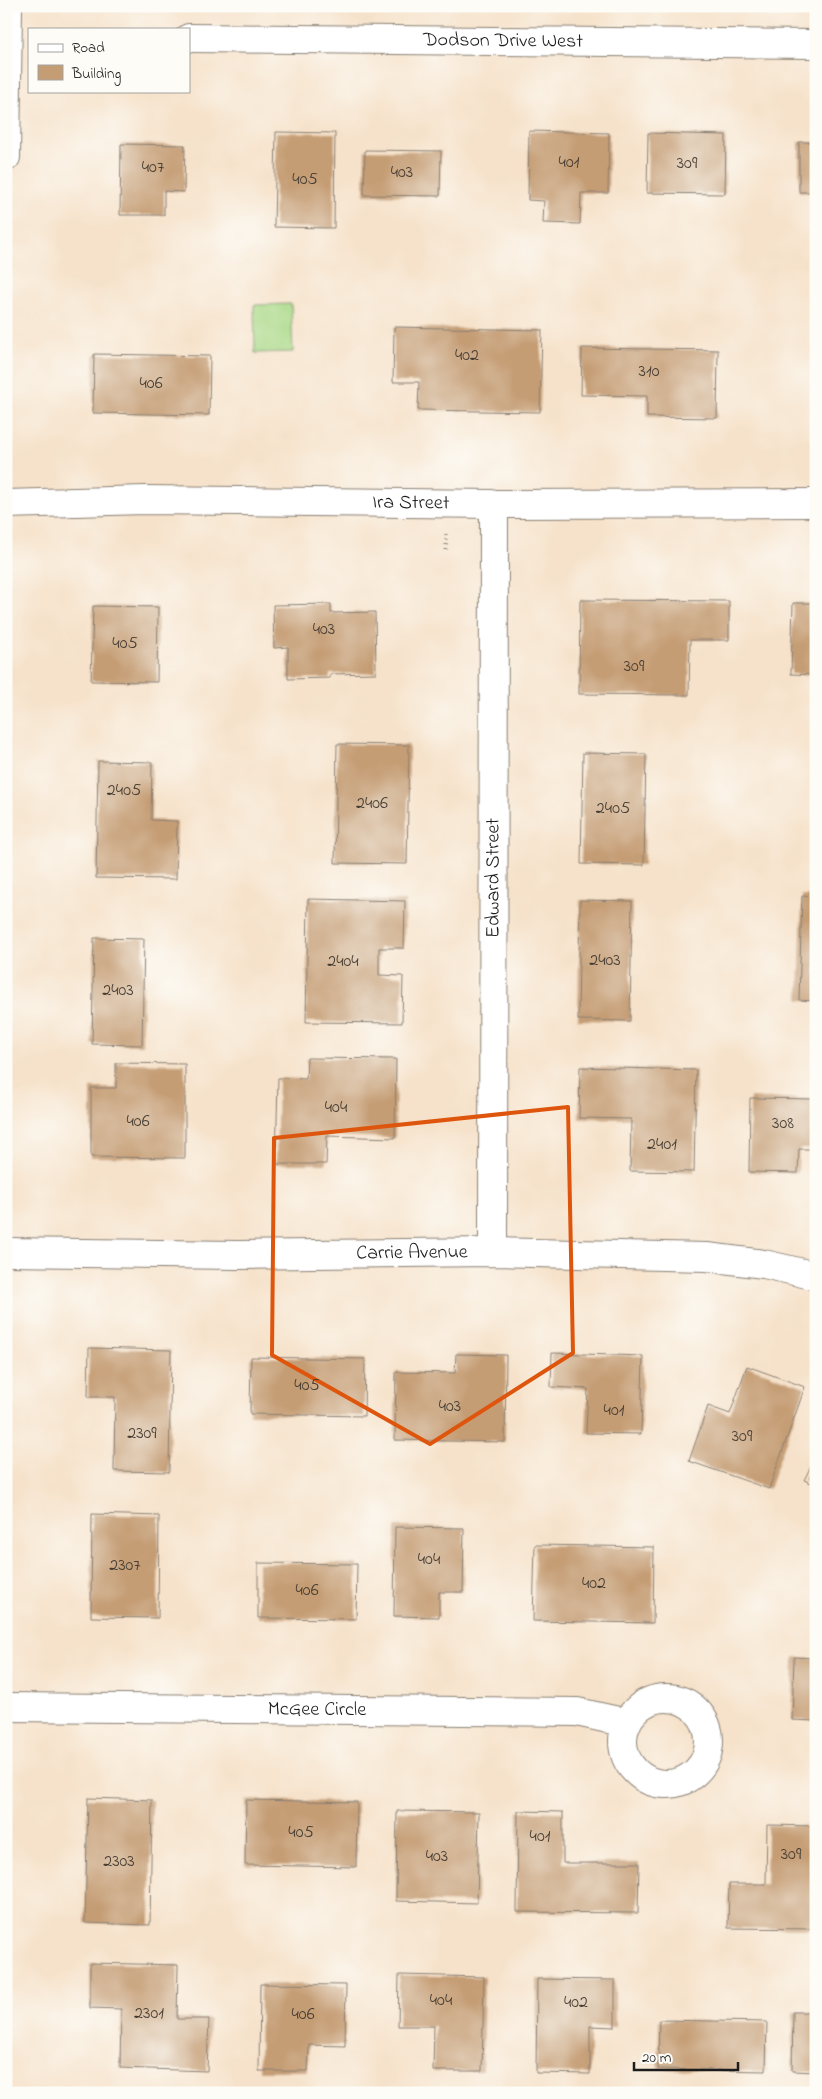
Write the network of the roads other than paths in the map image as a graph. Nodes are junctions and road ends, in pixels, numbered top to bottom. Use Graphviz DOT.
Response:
graph roads {
  1 [pos="8,6"];
  2 [pos="190,38"];
  3 [pos="14,42"];
  4 [pos="816,44"];
  5 [pos="6,158"];
  6 [pos="816,503"];
  7 [pos="6,504"];
  8 [pos="494,504"];
  9 [pos="6,1252"];
  10 [pos="492,1252"];
  11 [pos="816,1276"];
  12 [pos="6,1706"];
  13 [pos="628,1723"];
  1 -- 3 [label="street"];
  2 -- 4 [label="street, Dodson Drive West"];
  3 -- 5 [label="street"];
  6 -- 8 [label="street, Ira Street"];
  7 -- 8 [label="street, Ira Street"];
  8 -- 10 [label="street, Edward Street"];
  9 -- 10 [label="street, Carrie Avenue"];
  10 -- 11 [label="street, Carrie Avenue"];
  12 -- 13 [label="street, McGee Circle"];
}
